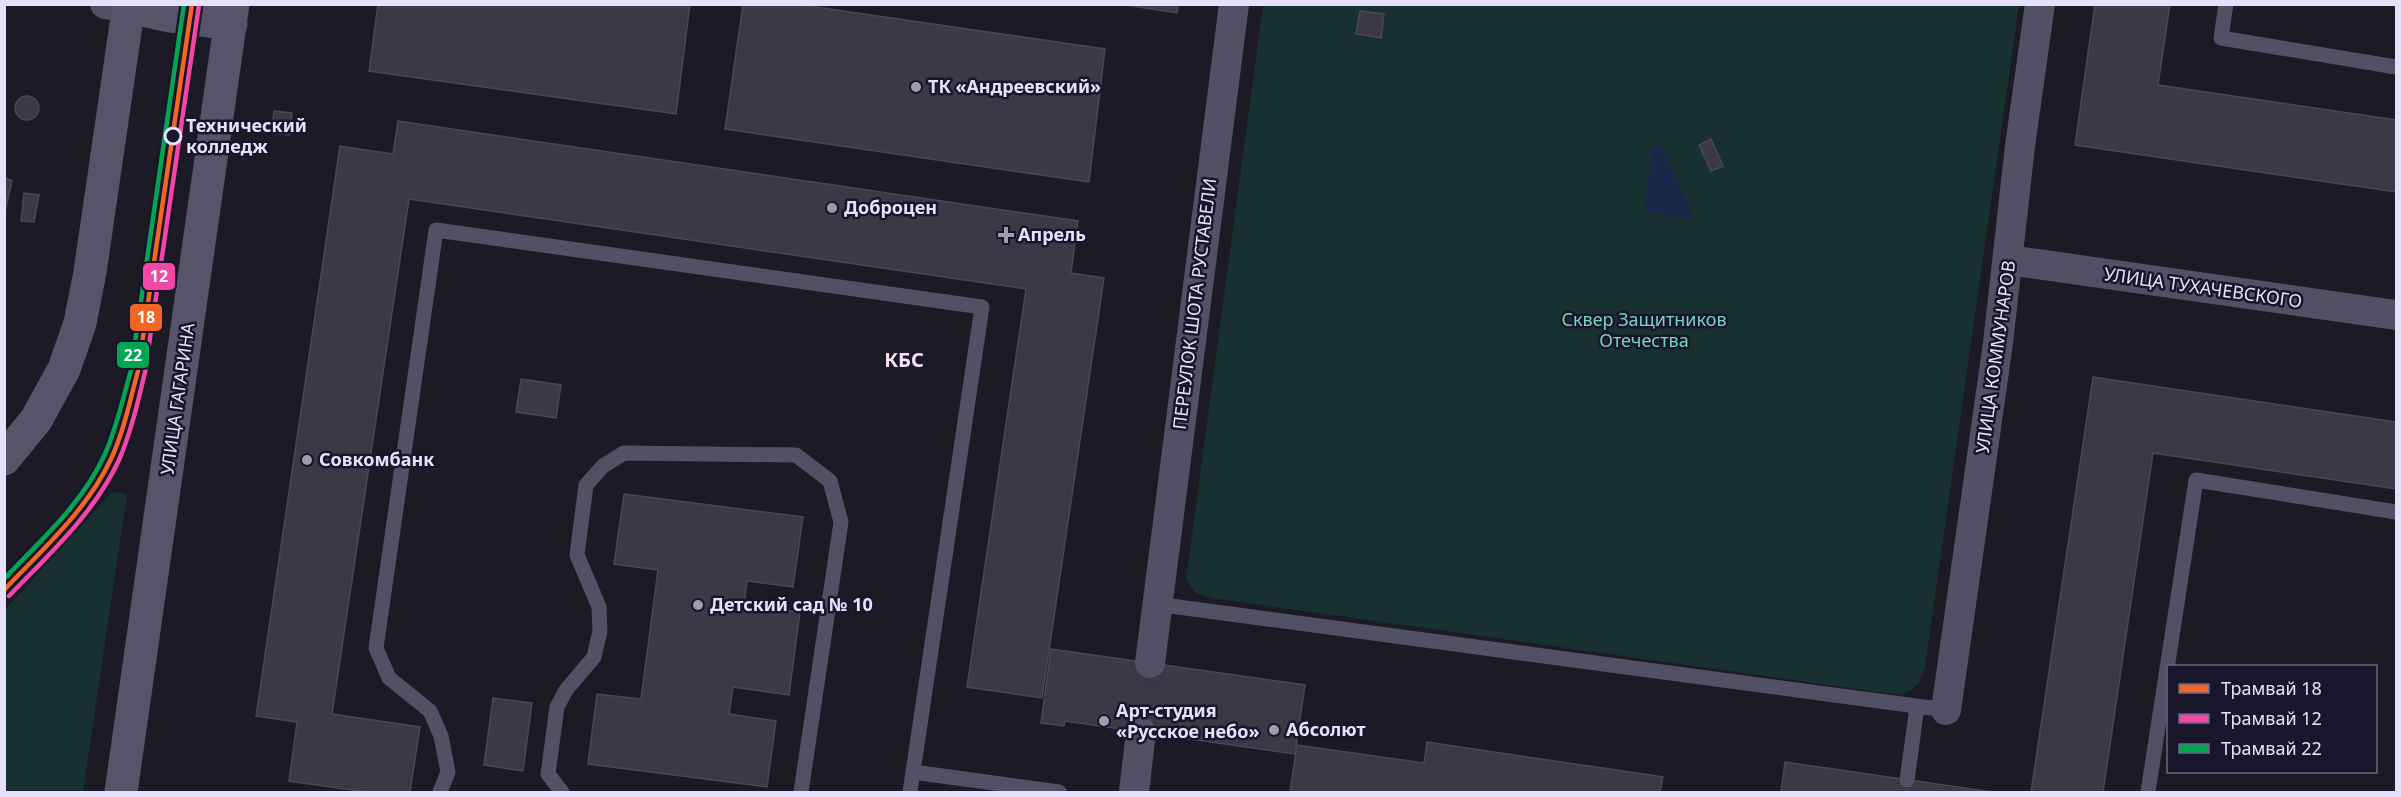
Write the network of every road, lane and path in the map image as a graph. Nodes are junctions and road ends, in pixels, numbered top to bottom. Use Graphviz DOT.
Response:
graph roads {
  1 [pos="1234,4"];
  2 [pos="2040,4"];
  3 [pos="2226,4"];
  4 [pos="121,5"];
  5 [pos="232,14"];
  6 [pos="2397,67"];
  7 [pos="2009,260"];
  8 [pos="2397,315"];
  9 [pos="4,459"];
  10 [pos="2397,512"];
  11 [pos="1156,604"];
  12 [pos="1150,663"];
  13 [pos="2168,665"];
  14 [pos="2167,668"];
  15 [pos="1931,709"];
  16 [pos="1141,732"];
  17 [pos="913,772"];
  18 [pos="1906,780"];
  19 [pos="122,792"];
  20 [pos="440,792"];
  21 [pos="562,792"];
  22 [pos="801,792"];
  23 [pos="910,792"];
  24 [pos="1059,792"];
  25 [pos="1134,792"];
  26 [pos="2148,792"];
  1 -- 11 [label="street, ПЕРЕУЛОК ШОТА РУСТАВЕЛИ"];
  2 -- 7 [label="street, УЛИЦА КОММУНАРОВ"];
  3 -- 6 [label="lane"];
  4 -- 5 [label="main road"];
  4 -- 9 [label="main road"];
  5 -- 19 [label="main road, УЛИЦА ГАГАРИНА"];
  7 -- 8 [label="street, УЛИЦА ТУХАЧЕВСКОГО"];
  7 -- 15 [label="street, УЛИЦА КОММУНАРОВ"];
  10 -- 13 [label="lane"];
  11 -- 12 [label="street, ПЕРЕУЛОК ШОТА РУСТАВЕЛИ"];
  11 -- 15 [label="lane"];
  14 -- 26 [label="lane"];
  15 -- 18 [label="lane"];
  16 -- 25 [label="street"];
  17 -- 20 [label="lane"];
  17 -- 23 [label="lane"];
  17 -- 24 [label="lane"];
  21 -- 22 [label="lane"];
}
